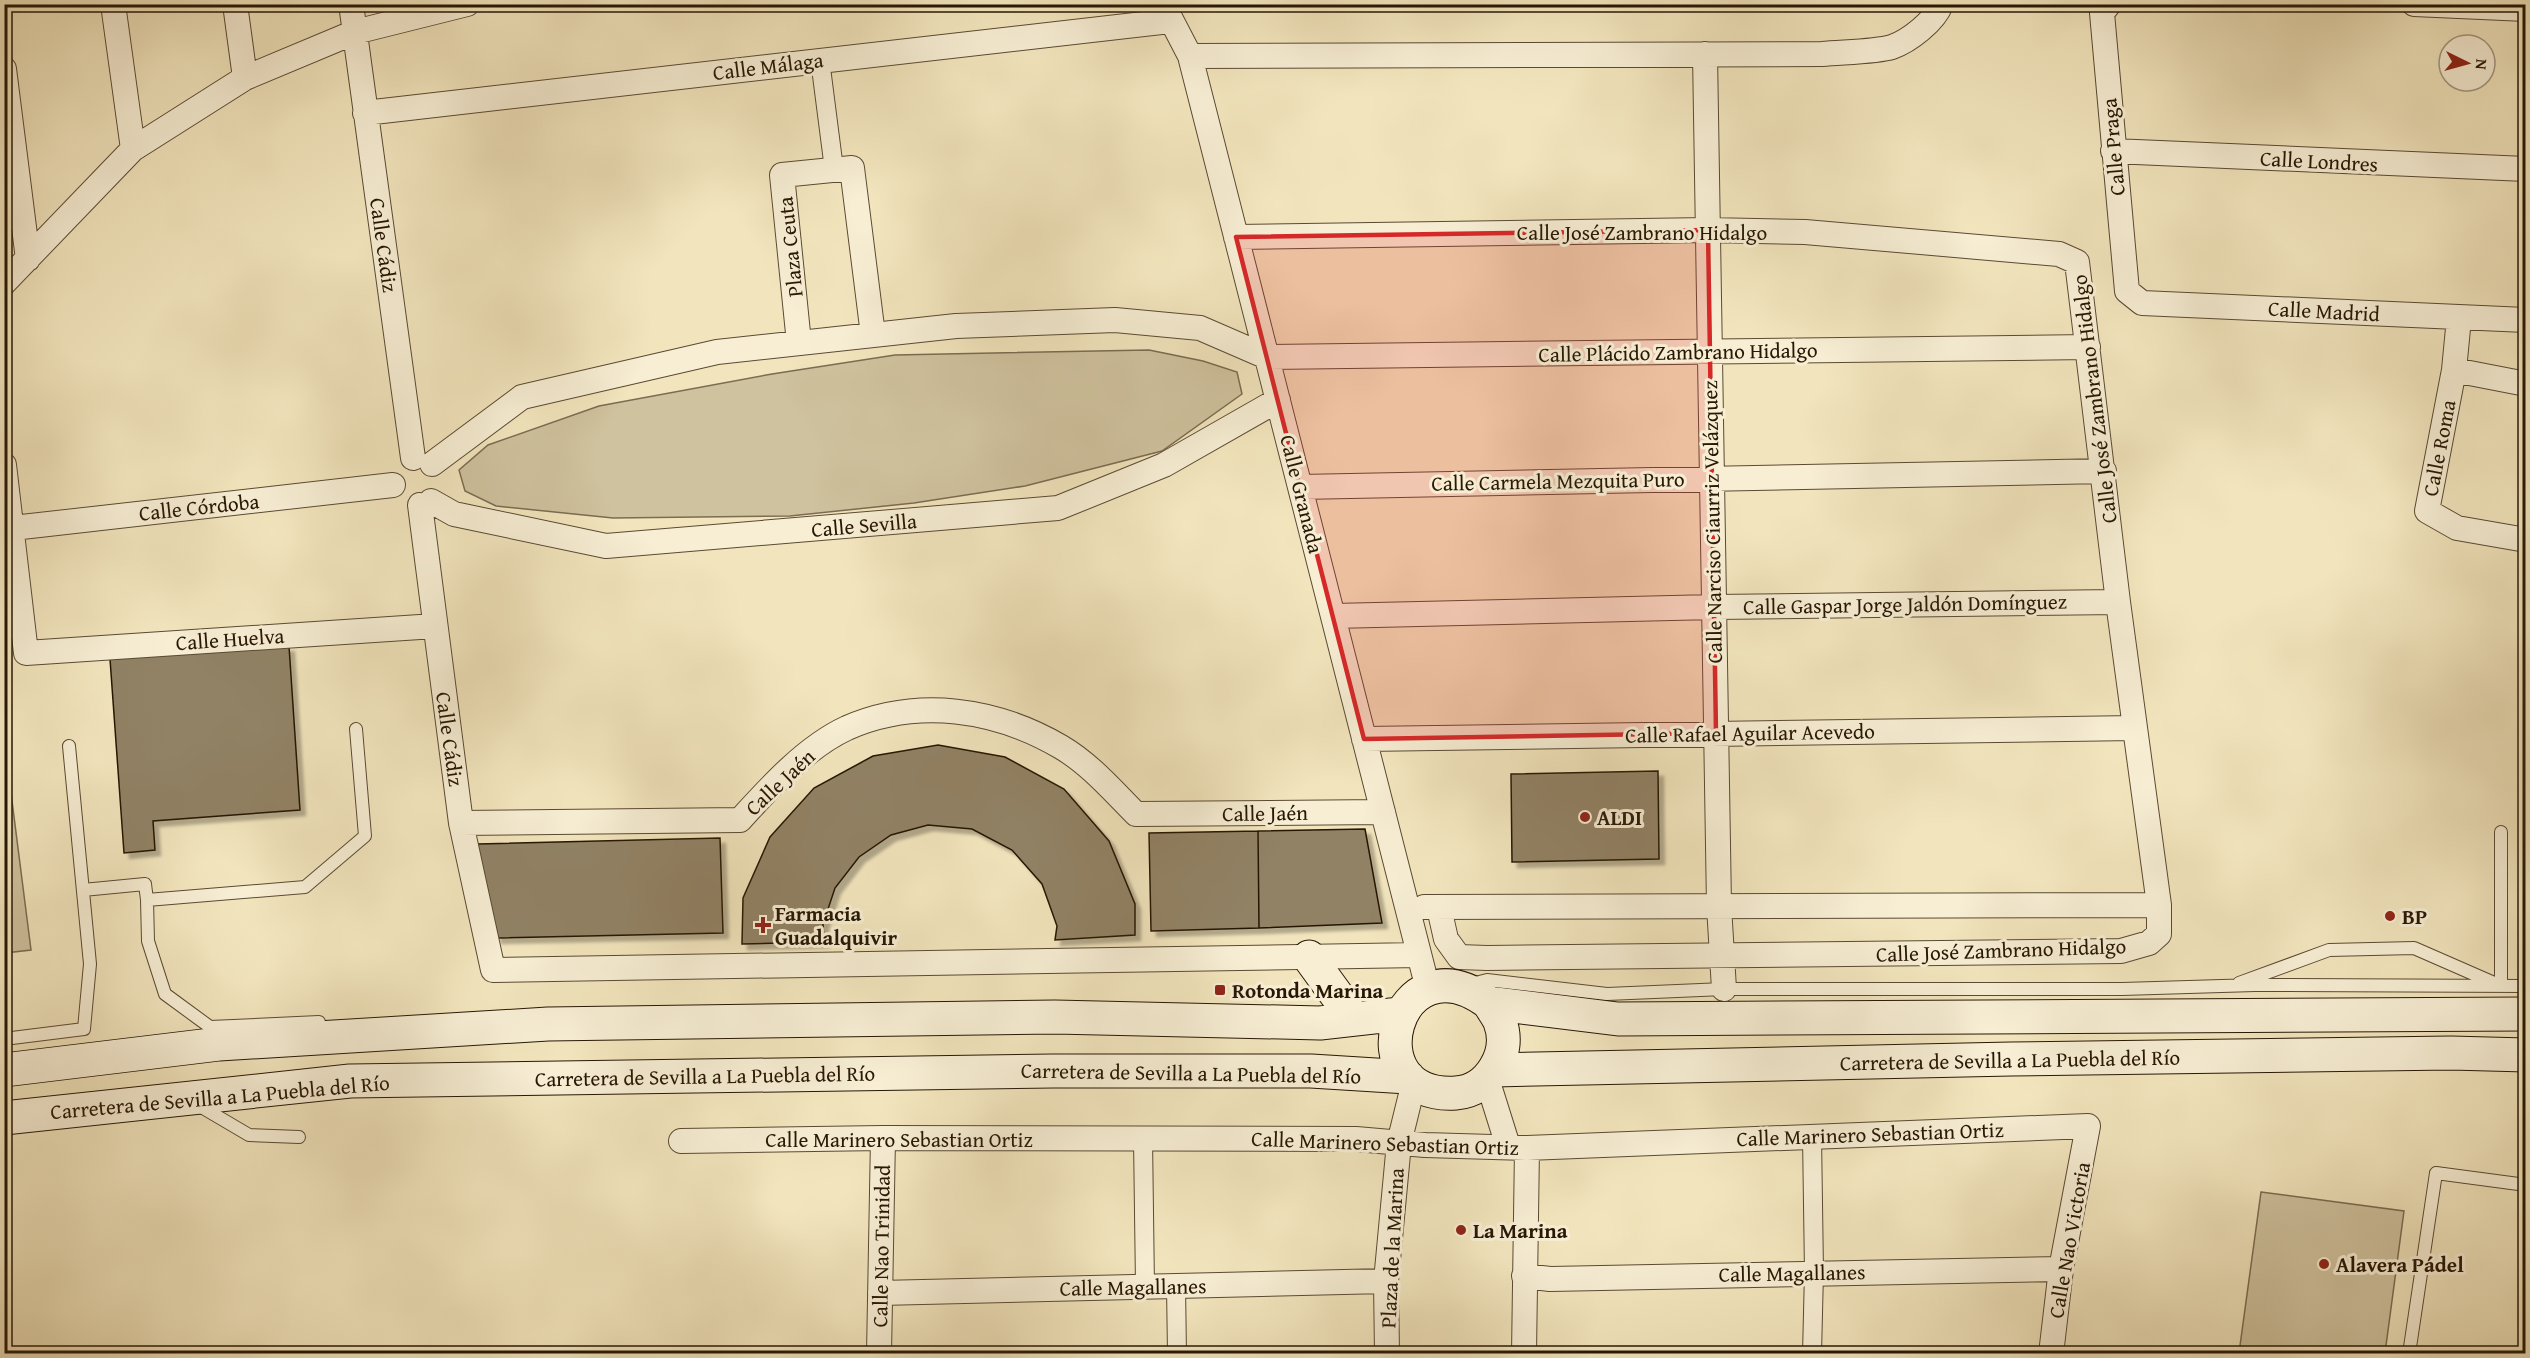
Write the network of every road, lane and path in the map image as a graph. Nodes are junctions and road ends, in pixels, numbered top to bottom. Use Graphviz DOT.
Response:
graph roads {
  1 [pos="113,4"];
  2 [pos="235,4"];
  3 [pos="351,4"];
  4 [pos="1941,4"];
  5 [pos="2109,4"];
  6 [pos="2414,4"];
  7 [pos="452,6"];
  8 [pos="2526,9"];
  9 [pos="1167,13"];
  10 [pos="355,32"];
  11 [pos="1705,54"];
  12 [pos="1190,56"];
  13 [pos="820,60"];
  14 [pos="4,69"];
  15 [pos="245,78"];
  16 [pos="365,113"];
  17 [pos="133,149"];
  18 [pos="2113,151"];
  19 [pos="834,169"];
  20 [pos="2526,169"];
  21 [pos="1708,230"];
  22 [pos="1236,237"];
  23 [pos="28,259"];
  24 [pos="4,283"];
  25 [pos="2127,291"];
  26 [pos="2459,318"];
  27 [pos="2526,320"];
  28 [pos="873,335"];
  29 [pos="799,343"];
  30 [pos="2088,347"];
  31 [pos="1710,351"];
  32 [pos="1267,357"];
  33 [pos="2454,370"];
  34 [pos="2526,384"];
  35 [pos="1278,400"];
  36 [pos="423,461"];
  37 [pos="4,465"];
  38 [pos="2103,471"];
  39 [pos="1712,478"];
  40 [pos="393,485"];
  41 [pos="1300,487"];
  42 [pos="426,503"];
  43 [pos="8,528"];
  44 [pos="2526,540"];
  45 [pos="2118,602"];
  46 [pos="1714,606"];
  47 [pos="1333,615"];
  48 [pos="435,626"];
  49 [pos="2135,728"];
  50 [pos="356,729"];
  51 [pos="1716,733"];
  52 [pos="1364,739"];
  53 [pos="69,746"];
  54 [pos="1383,812"];
  55 [pos="461,823"];
  56 [pos="2501,832"];
  57 [pos="83,891"];
  58 [pos="147,900"];
  59 [pos="2159,905"];
  60 [pos="1719,906"];
  61 [pos="1407,907"];
  62 [pos="1439,908"];
  63 [pos="1419,955"];
  64 [pos="1722,955"];
  65 [pos="1309,957"];
  66 [pos="2230,986"];
  67 [pos="2501,986"];
  68 [pos="2526,986"];
  69 [pos="1461,987"];
  70 [pos="1428,989"];
  71 [pos="1724,989"];
  72 [pos="1489,1003"];
  73 [pos="1400,1014"];
  74 [pos="2526,1014"];
  75 [pos="464,1017"];
  76 [pos="1354,1019"];
  77 [pos="337,1021"];
  78 [pos="548,1024"];
  79 [pos="4,1039"];
  80 [pos="2526,1055"];
  81 [pos="10,1068"];
  82 [pos="1491,1075"];
  83 [pos="1411,1080"];
  84 [pos="187,1098"];
  85 [pos="4,1118"];
  86 [pos="2088,1126"];
  87 [pos="1812,1136"];
  88 [pos="299,1137"];
  89 [pos="883,1138"];
  90 [pos="1143,1138"];
  91 [pos="681,1141"];
  92 [pos="1399,1143"];
  93 [pos="1518,1147"];
  94 [pos="2526,1185"];
  95 [pos="2061,1269"];
  96 [pos="1814,1272"];
  97 [pos="1524,1276"];
  98 [pos="1386,1281"];
  99 [pos="1176,1286"];
  100 [pos="1145,1287"];
  101 [pos="880,1293"];
  102 [pos="879,1353"];
  103 [pos="1177,1353"];
  104 [pos="1387,1353"];
  105 [pos="1524,1353"];
  106 [pos="1812,1353"];
  107 [pos="2051,1353"];
  108 [pos="2409,1353"];
  1 -- 17 [label="street"];
  2 -- 15 [label="street"];
  3 -- 10 [label="street, Calle Cádiz"];
  4 -- 11 [label="street"];
  5 -- 18 [label="street, Calle Praga"];
  6 -- 8 [label="street"];
  7 -- 10 [label="street"];
  9 -- 12 [label="street, Calle Granada"];
  9 -- 13 [label="street, Calle Málaga"];
  10 -- 15 [label="street"];
  10 -- 16 [label="street, Calle Cádiz"];
  11 -- 12 [label="street"];
  11 -- 21 [label="street, Calle Narciso Ciaurriz Velázquez"];
  12 -- 22 [label="street, Calle Granada"];
  13 -- 16 [label="street, Calle Málaga"];
  13 -- 19 [label="street"];
  14 -- 23 [label="street"];
  15 -- 17 [label="street"];
  16 -- 36 [label="street, Calle Cádiz"];
  17 -- 23 [label="street"];
  18 -- 20 [label="street, Calle Londres"];
  18 -- 25 [label="street, Calle Praga"];
  19 -- 28 [label="street"];
  19 -- 29 [label="street, Plaza Ceuta"];
  21 -- 22 [label="street, Calle José Zambrano Hidalgo"];
  21 -- 30 [label="street, Calle José Zambrano Hidalgo"];
  21 -- 31 [label="street, Calle Narciso Ciaurriz Velázquez"];
  22 -- 32 [label="street, Calle Granada"];
  23 -- 24 [label="street"];
  25 -- 26 [label="street, Calle Madrid"];
  26 -- 27 [label="street, Calle Madrid"];
  26 -- 33 [label="street, Calle Roma"];
  28 -- 29 [label="street"];
  28 -- 32 [label="street"];
  29 -- 36 [label="street"];
  30 -- 31 [label="street, Calle Plácido Zambrano Hidalgo"];
  30 -- 38 [label="street, Calle José Zambrano Hidalgo"];
  31 -- 32 [label="street, Calle Plácido Zambrano Hidalgo"];
  31 -- 39 [label="street, Calle Narciso Ciaurriz Velázquez"];
  32 -- 35 [label="street, Calle Granada"];
  33 -- 34 [label="street"];
  33 -- 44 [label="street, Calle Roma"];
  35 -- 41 [label="street, Calle Granada"];
  35 -- 42 [label="street, Calle Sevilla"];
  36 -- 40 [label="street"];
  36 -- 42 [label="street"];
  37 -- 43 [label="street"];
  38 -- 39 [label="street, Calle Carmela Mezquita Puro"];
  38 -- 45 [label="street, Calle José Zambrano Hidalgo"];
  39 -- 41 [label="street, Calle Carmela Mezquita Puro"];
  39 -- 46 [label="street, Calle Narciso Ciaurriz Velázquez"];
  40 -- 42 [label="street"];
  40 -- 43 [label="street, Calle Córdoba"];
  41 -- 47 [label="street, Calle Granada"];
  42 -- 48 [label="street, Calle Cádiz"];
  43 -- 48 [label="street, Calle Huelva"];
  45 -- 46 [label="street, Calle Gaspar Jorge Jaldón Domínguez"];
  45 -- 49 [label="street, Calle José Zambrano Hidalgo"];
  46 -- 47 [label="street, Calle Gaspar Jorge Jaldón Domínguez"];
  46 -- 51 [label="street, Calle Narciso Ciaurriz Velázquez"];
  47 -- 52 [label="street, Calle Granada"];
  48 -- 55 [label="street, Calle Cádiz"];
  49 -- 51 [label="street, Calle Rafael Aguilar Acevedo"];
  49 -- 59 [label="street, Calle José Zambrano Hidalgo"];
  50 -- 58 [label="lane"];
  51 -- 52 [label="street, Calle Rafael Aguilar Acevedo"];
  51 -- 60 [label="street, Calle Narciso Ciaurriz Velázquez"];
  52 -- 54 [label="street, Calle Granada"];
  53 -- 57 [label="lane"];
  54 -- 55 [label="street, Calle Jaén"];
  54 -- 61 [label="street, Calle Granada"];
  55 -- 65 [label="street, Calle Cádiz"];
  56 -- 67 [label="lane"];
  57 -- 58 [label="lane"];
  57 -- 79 [label="lane"];
  58 -- 77 [label="lane"];
  59 -- 60 [label="street"];
  59 -- 64 [label="street, Calle José Zambrano Hidalgo"];
  60 -- 62 [label="street"];
  60 -- 64 [label="street, Calle Narciso Ciaurriz Velázquez"];
  61 -- 62 [label="street"];
  61 -- 63 [label="street, Calle Granada"];
  62 -- 64 [label="street, Calle José Zambrano Hidalgo"];
  63 -- 65 [label="street"];
  63 -- 70 [label="street, Calle Granada"];
  64 -- 71 [label="street, Calle Narciso Ciaurriz Velázquez"];
  65 -- 76 [label="main road"];
  66 -- 67 [label="lane"];
  66 -- 67 [label="lane"];
  66 -- 71 [label="lane"];
  67 -- 68 [label="lane"];
  69 -- 70 [label="main road"];
  69 -- 71 [label="lane"];
  69 -- 72 [label="main road"];
  70 -- 73 [label="main road"];
  72 -- 74 [label="main road"];
  72 -- 82 [label="main road"];
  73 -- 76 [label="main road"];
  73 -- 83 [label="main road"];
  75 -- 78 [label="lane"];
  76 -- 78 [label="main road"];
  78 -- 81 [label="main road"];
  80 -- 82 [label="main road, Carretera de Sevilla a La Puebla del Río"];
  82 -- 83 [label="main road"];
  82 -- 93 [label="street"];
  83 -- 84 [label="main road, Carretera de Sevilla a La Puebla del Río"];
  83 -- 92 [label="street, Plaza de la Marina"];
  84 -- 85 [label="main road, Carretera de Sevilla a La Puebla del Río"];
  84 -- 88 [label="lane"];
  86 -- 87 [label="street, Calle Marinero Sebastian Ortiz"];
  86 -- 95 [label="street, Calle Nao Victoria"];
  87 -- 93 [label="street, Calle Marinero Sebastian Ortiz"];
  87 -- 96 [label="street"];
  89 -- 90 [label="street, Calle Marinero Sebastian Ortiz"];
  89 -- 91 [label="street, Calle Marinero Sebastian Ortiz"];
  89 -- 101 [label="street, Calle Nao Trinidad"];
  90 -- 92 [label="street, Calle Marinero Sebastian Ortiz"];
  90 -- 100 [label="street"];
  92 -- 93 [label="street, Calle Marinero Sebastian Ortiz"];
  92 -- 98 [label="street, Plaza de la Marina"];
  93 -- 97 [label="street"];
  94 -- 108 [label="lane"];
  95 -- 96 [label="street, Calle Magallanes"];
  95 -- 107 [label="street, Calle Nao Victoria"];
  96 -- 97 [label="street, Calle Magallanes"];
  96 -- 106 [label="street"];
  97 -- 105 [label="street"];
  98 -- 99 [label="street, Calle Magallanes"];
  98 -- 104 [label="street, Plaza de la Marina"];
  99 -- 100 [label="street, Calle Magallanes"];
  99 -- 103 [label="street"];
  100 -- 101 [label="street, Calle Magallanes"];
  101 -- 102 [label="street, Calle Nao Trinidad"];
}
